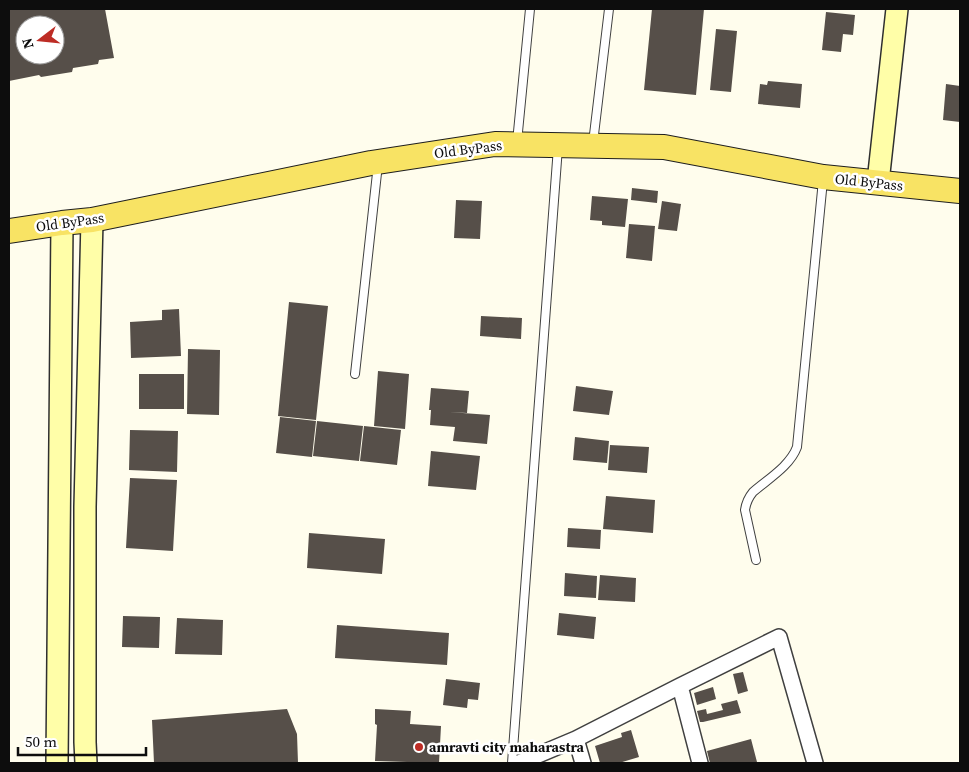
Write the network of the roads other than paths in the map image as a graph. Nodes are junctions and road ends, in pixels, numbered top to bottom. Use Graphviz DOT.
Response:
graph roads {
  1 [pos="530,9"];
  2 [pos="609,9"];
  3 [pos="897,9"];
  4 [pos="517,144"];
  5 [pos="558,145"];
  6 [pos="593,145"];
  7 [pos="378,162"];
  8 [pos="823,177"];
  9 [pos="878,182"];
  10 [pos="960,191"];
  11 [pos="92,220"];
  12 [pos="62,223"];
  13 [pos="9,231"];
  14 [pos="355,374"];
  15 [pos="756,560"];
  16 [pos="680,686"];
  17 [pos="576,739"];
  18 [pos="57,763"];
  19 [pos="86,763"];
  20 [pos="512,763"];
  21 [pos="519,763"];
  22 [pos="583,763"];
  23 [pos="700,763"];
  24 [pos="815,763"];
  1 -- 4 [label="lane"];
  2 -- 6 [label="lane"];
  3 -- 9 [label="street"];
  4 -- 5 [label="main road, Old ByPass"];
  4 -- 7 [label="main road, Old ByPass"];
  5 -- 6 [label="main road, Old ByPass"];
  5 -- 20 [label="lane"];
  6 -- 8 [label="main road, Old ByPass"];
  7 -- 11 [label="main road, Old ByPass"];
  7 -- 14 [label="lane"];
  8 -- 9 [label="main road, Old ByPass"];
  8 -- 15 [label="lane"];
  9 -- 10 [label="main road, Old ByPass"];
  11 -- 12 [label="main road, Old ByPass"];
  11 -- 19 [label="street"];
  12 -- 13 [label="main road, Old ByPass"];
  12 -- 18 [label="street"];
  16 -- 17 [label="street"];
  16 -- 23 [label="street"];
  16 -- 24 [label="street"];
  17 -- 21 [label="street"];
  17 -- 22 [label="street"];
}
